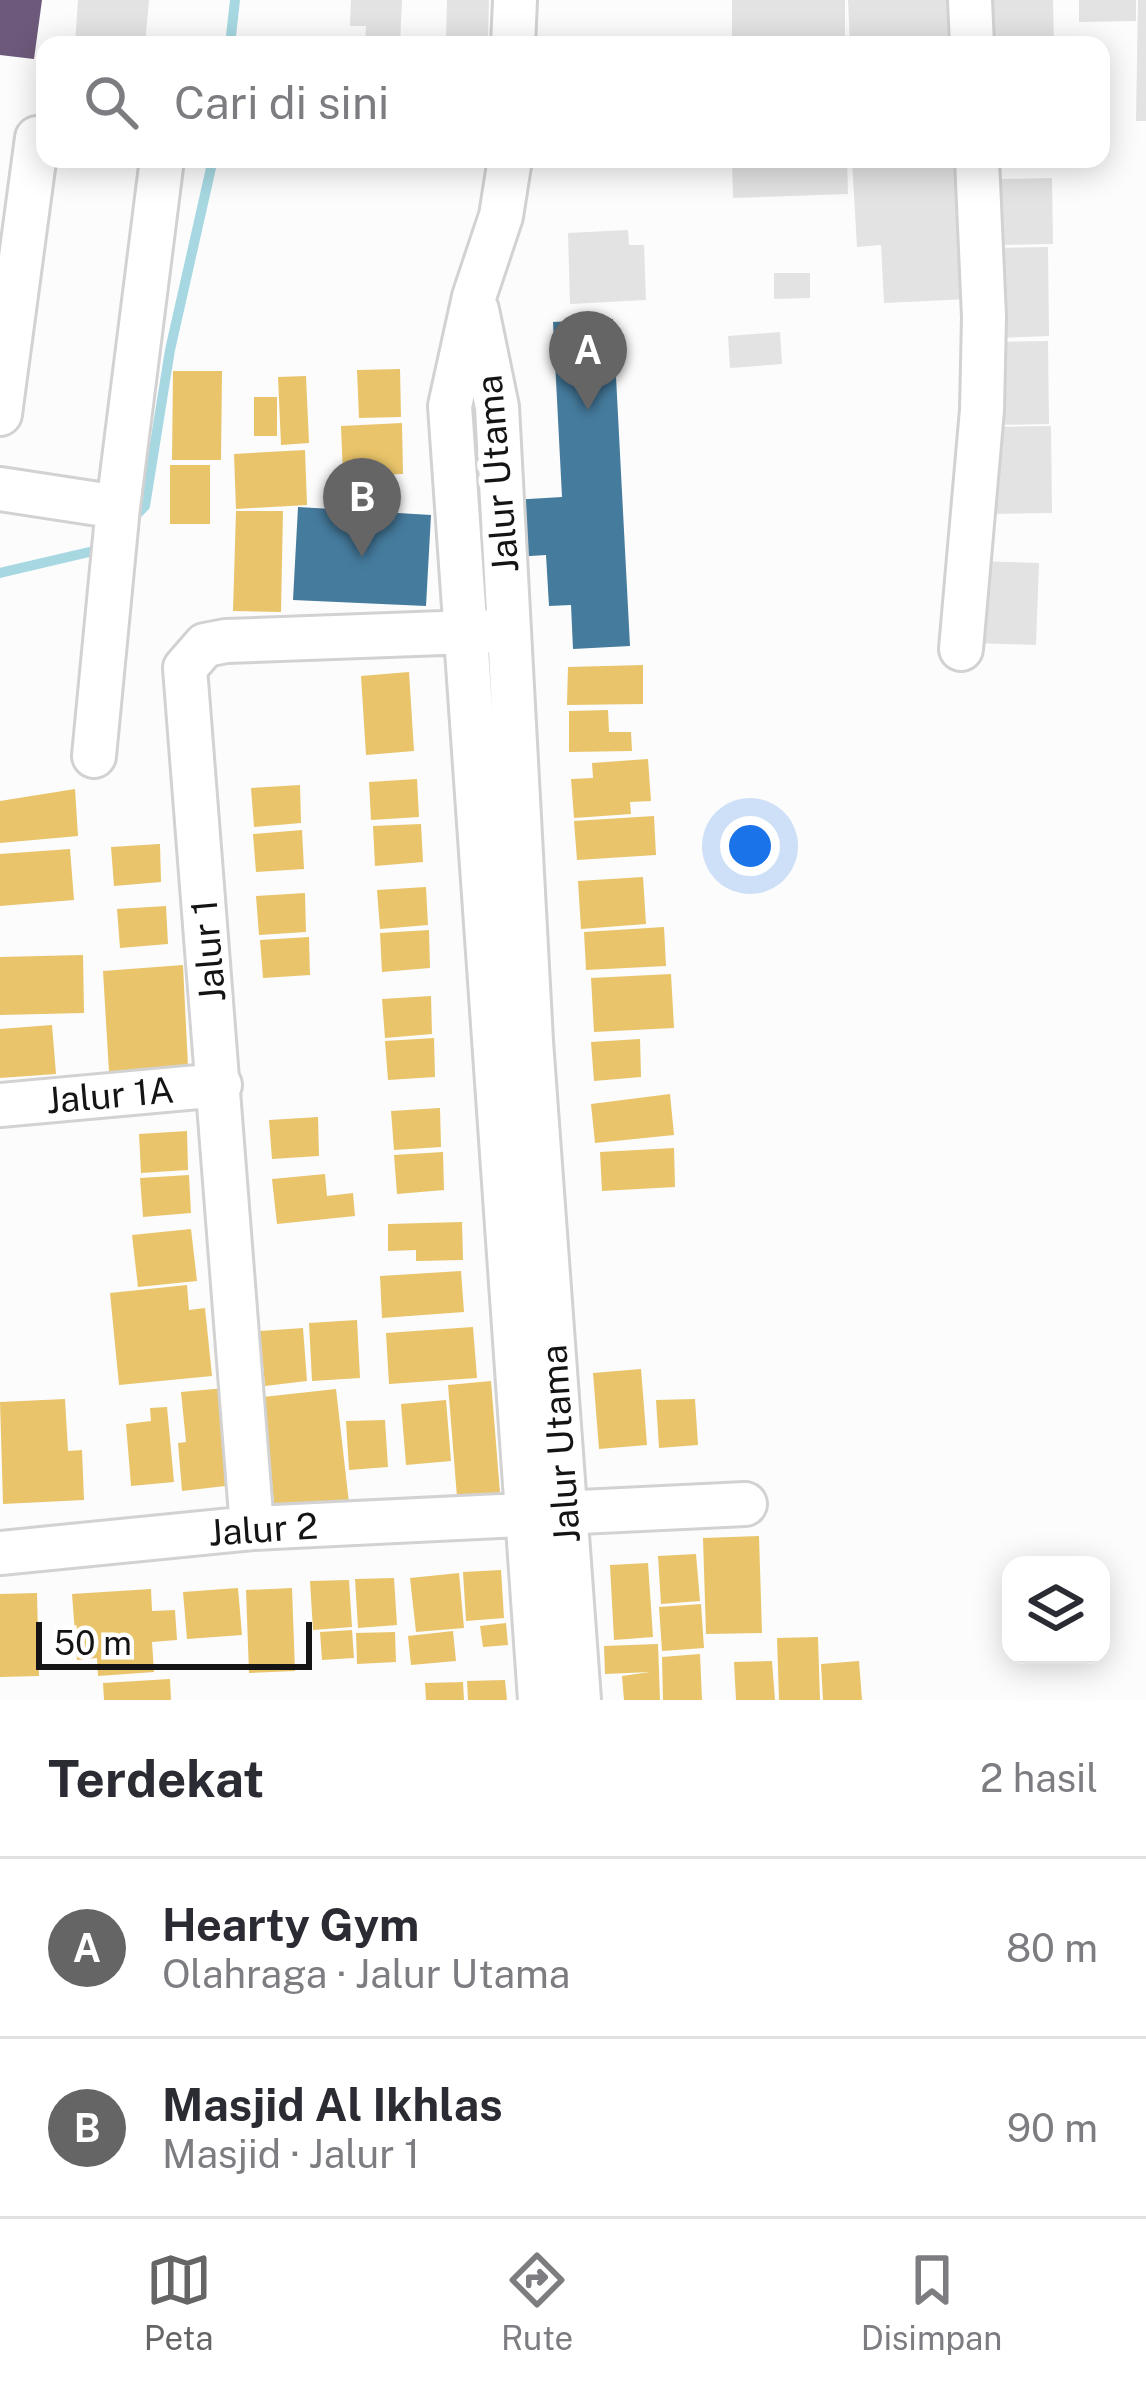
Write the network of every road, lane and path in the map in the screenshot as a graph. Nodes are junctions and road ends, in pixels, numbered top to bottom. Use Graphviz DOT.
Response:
graph roads {
  1 [pos="514,0"];
  2 [pos="970,0"];
  3 [pos="513,36"];
  4 [pos="972,36"];
  5 [pos="36,145"];
  6 [pos="161,168"];
  7 [pos="508,168"];
  8 [pos="977,168"];
  9 [pos="0,414"];
  10 [pos="0,489"];
  11 [pos="118,507"];
  12 [pos="489,632"];
  13 [pos="961,649"];
  14 [pos="94,756"];
  15 [pos="220,1084"];
  16 [pos="0,1105"];
  17 [pos="746,1504"];
  18 [pos="546,1512"];
  19 [pos="252,1528"];
  20 [pos="0,1553"];
  21 [pos="540,1700"];
  22 [pos="580,1700"];
  1 -- 3 [label="street"];
  2 -- 4 [label="street"];
  5 -- 9 [label="street"];
  6 -- 11 [label="street"];
  7 -- 12 [label="street, Jalur Utama"];
  8 -- 13 [label="street"];
  10 -- 11 [label="street"];
  11 -- 14 [label="street"];
  12 -- 15 [label="street, Jalur 1"];
  12 -- 18 [label="street, Jalur Utama"];
  15 -- 16 [label="street, Jalur 1A"];
  15 -- 19 [label="street, Jalur 1"];
  17 -- 18 [label="street, Jalur 2"];
  18 -- 19 [label="street, Jalur 2"];
  18 -- 21 [label="street, Jalur Utama"];
  18 -- 22 [label="street, Jalur Utama"];
  19 -- 20 [label="street, Jalur 2"];
}
